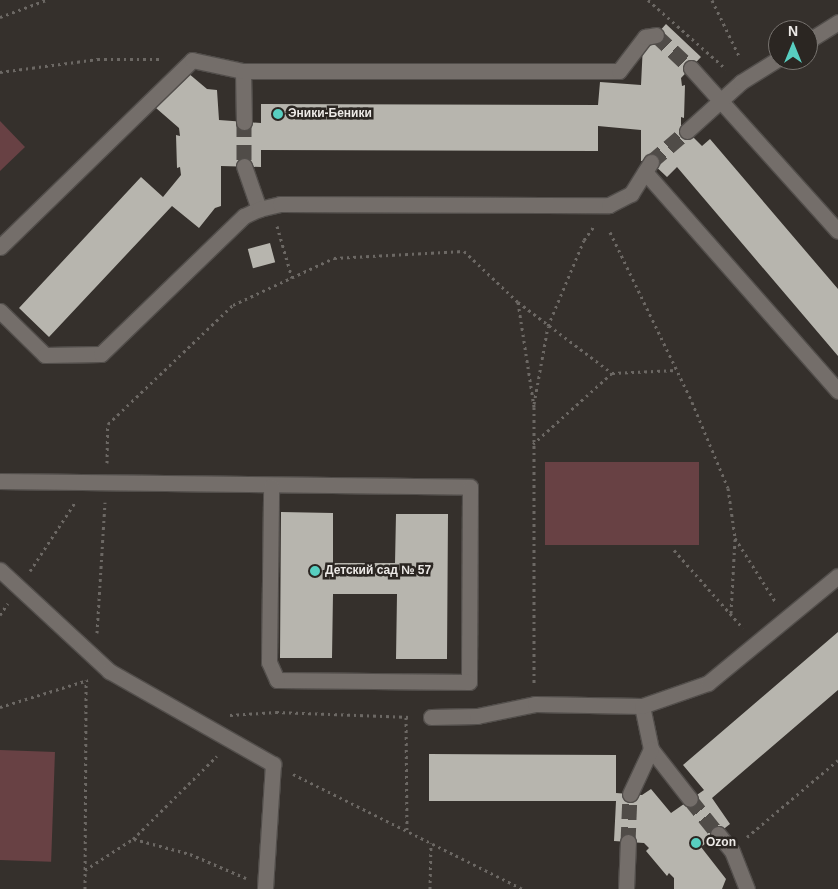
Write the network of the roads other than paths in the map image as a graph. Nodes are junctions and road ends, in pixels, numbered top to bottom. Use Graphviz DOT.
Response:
graph roads {
  1 [pos="838,22"];
  2 [pos="818,34"];
  3 [pos="656,35"];
  4 [pos="768,65"];
  5 [pos="691,68"];
  6 [pos="243,70"];
  7 [pos="720,100"];
  8 [pos="244,122"];
  9 [pos="687,131"];
  10 [pos="244,166"];
  11 [pos="259,208"];
  12 [pos="838,231"];
  13 [pos="0,247"];
  14 [pos="0,311"];
  15 [pos="838,391"];
  16 [pos="0,481"];
  17 [pos="271,486"];
  18 [pos="0,570"];
  19 [pos="838,576"];
  20 [pos="642,706"];
  21 [pos="431,717"];
  22 [pos="650,748"];
  23 [pos="630,794"];
  24 [pos="690,799"];
  25 [pos="718,834"];
  26 [pos="628,842"];
  27 [pos="265,888"];
  28 [pos="626,889"];
  29 [pos="747,889"];
  1 -- 2 [label="lane"];
  3 -- 6 [label="lane"];
  4 -- 7 [label="lane"];
  5 -- 7 [label="lane"];
  6 -- 8 [label="lane"];
  6 -- 13 [label="lane"];
  7 -- 9 [label="lane"];
  7 -- 12 [label="lane"];
  10 -- 11 [label="lane"];
  11 -- 14 [label="lane"];
  11 -- 15 [label="lane"];
  16 -- 17 [label="lane"];
  17 -- 17 [label="lane"];
  18 -- 27 [label="lane"];
  19 -- 20 [label="lane"];
  20 -- 21 [label="lane"];
  20 -- 22 [label="lane"];
  22 -- 23 [label="lane"];
  22 -- 24 [label="lane"];
  25 -- 29 [label="lane"];
  26 -- 28 [label="lane"];
}
